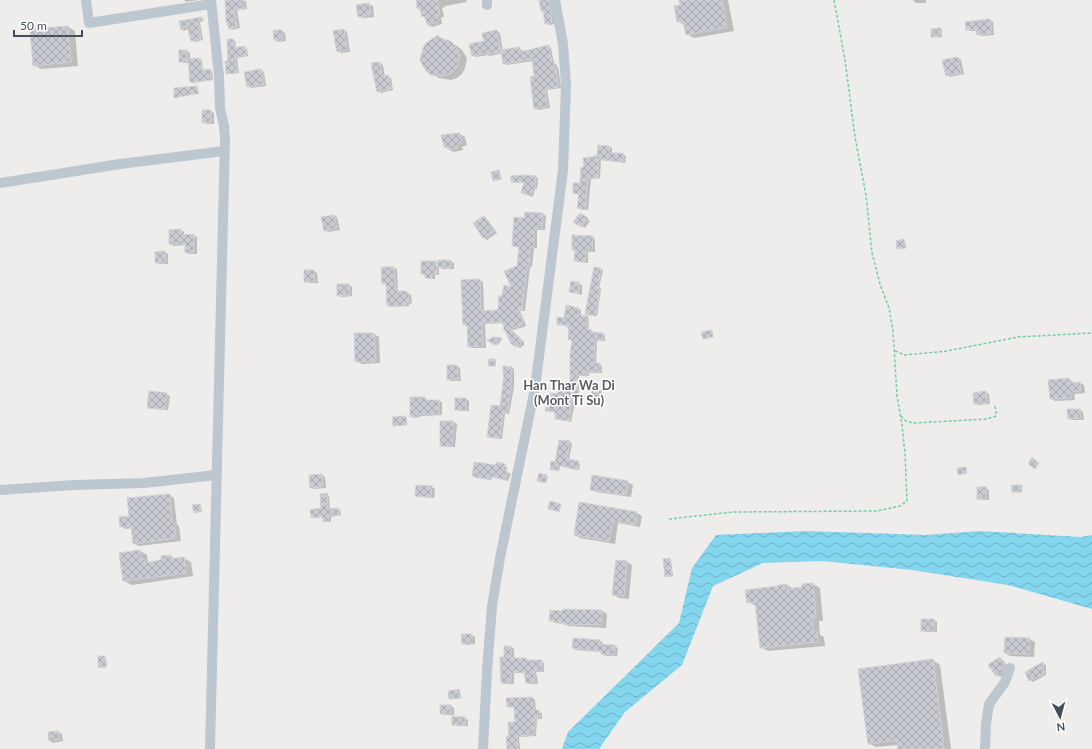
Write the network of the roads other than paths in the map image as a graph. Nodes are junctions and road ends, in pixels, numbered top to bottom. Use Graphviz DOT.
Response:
graph roads {
  1 [pos="86,0"];
  2 [pos="555,0"];
  3 [pos="211,2"];
  4 [pos="224,151"];
  5 [pos="0,183"];
  6 [pos="216,475"];
  7 [pos="0,490"];
  8 [pos="1010,668"];
  9 [pos="210,749"];
  10 [pos="483,749"];
  11 [pos="985,749"];
  1 -- 3 [label="street"];
  2 -- 10 [label="street"];
  3 -- 4 [label="street"];
  4 -- 5 [label="street"];
  4 -- 6 [label="street"];
  6 -- 7 [label="street"];
  6 -- 9 [label="street"];
  8 -- 11 [label="street"];
}
